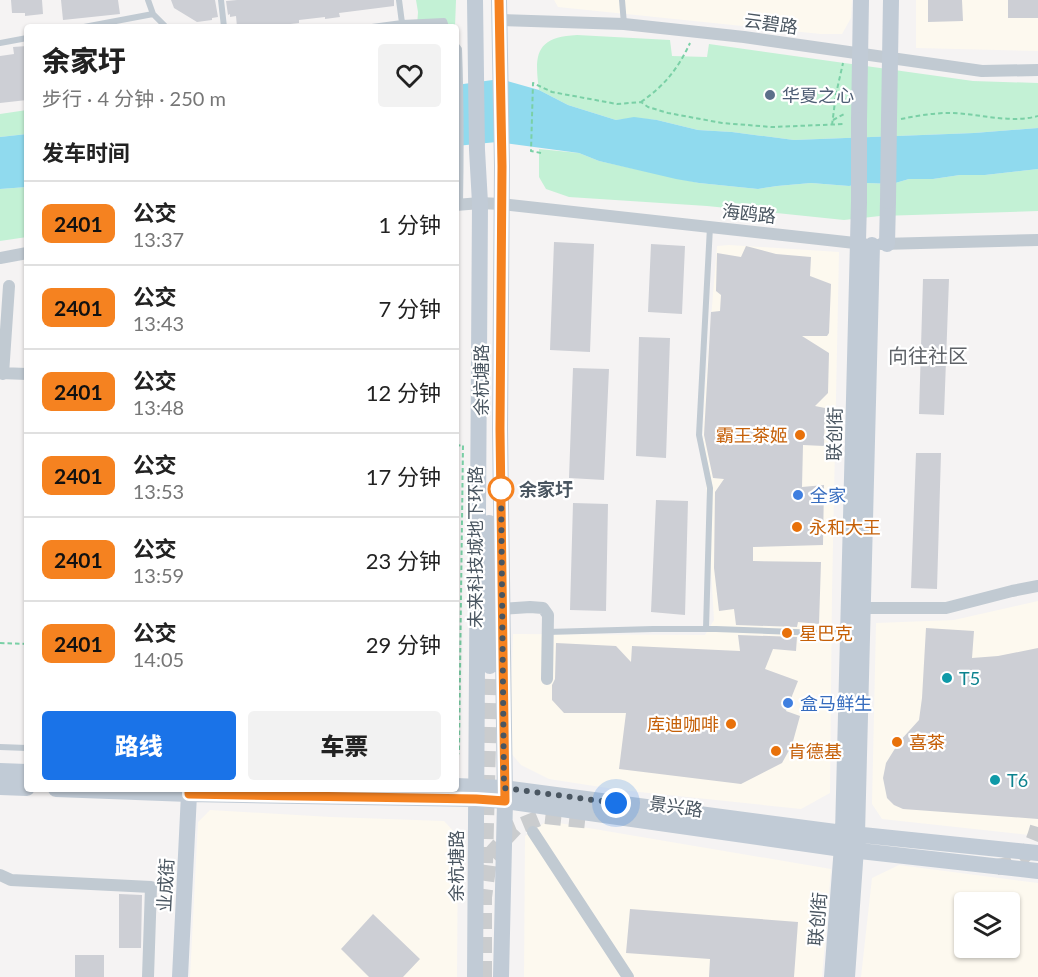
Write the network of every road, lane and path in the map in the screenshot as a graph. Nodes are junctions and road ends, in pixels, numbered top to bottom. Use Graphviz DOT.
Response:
graph roads {
  1 [pos="148,0"];
  2 [pos="221,0"];
  3 [pos="399,0"];
  4 [pos="475,0"];
  5 [pos="499,0"];
  6 [pos="622,0"];
  7 [pos="861,0"];
  8 [pos="891,0"];
  9 [pos="153,14"];
  10 [pos="499,20"];
  11 [pos="402,23"];
  12 [pos="100,24"];
  13 [pos="163,24"];
  14 [pos="224,24"];
  15 [pos="394,24"];
  16 [pos="445,24"];
  17 [pos="624,24"];
  18 [pos="695,32"];
  19 [pos="24,39"];
  20 [pos="0,43"];
  21 [pos="459,48"];
  22 [pos="853,52"];
  23 [pos="890,57"];
  24 [pos="1038,70"];
  25 [pos="468,76"];
  26 [pos="641,102"];
  27 [pos="1038,117"];
  28 [pos="895,119"];
  29 [pos="856,122"];
  30 [pos="832,125"];
  31 [pos="469,151"];
  32 [pos="541,153"];
  33 [pos="459,199"];
  34 [pos="480,203"];
  35 [pos="459,204"];
  36 [pos="501,204"];
  37 [pos="710,227"];
  38 [pos="1038,240"];
  39 [pos="873,244"];
  40 [pos="24,254"];
  41 [pos="0,258"];
  42 [pos="9,286"];
  43 [pos="1,374"];
  44 [pos="24,374"];
  45 [pos="500,429"];
  46 [pos="478,430"];
  47 [pos="459,446"];
  48 [pos="1038,586"];
  49 [pos="863,608"];
  50 [pos="502,609"];
  51 [pos="849,626"];
  52 [pos="706,629"];
  53 [pos="548,632"];
  54 [pos="0,643"];
  55 [pos="24,644"];
  56 [pos="547,679"];
  57 [pos="0,747"];
  58 [pos="24,748"];
  59 [pos="459,751"];
  60 [pos="0,771"];
  61 [pos="24,772"];
  62 [pos="0,787"];
  63 [pos="459,787"];
  64 [pos="24,788"];
  65 [pos="189,792"];
  66 [pos="476,793"];
  67 [pos="505,794"];
  68 [pos="533,832"];
  69 [pos="850,841"];
  70 [pos="1038,853"];
  71 [pos="1038,871"];
  72 [pos="0,875"];
  73 [pos="148,977"];
  74 [pos="180,977"];
  75 [pos="474,977"];
  76 [pos="501,977"];
  77 [pos="628,977"];
  78 [pos="832,977"];
  79 [pos="847,977"];
  1 -- 9 [label="lane"];
  2 -- 14 [label="lane"];
  3 -- 11 [label="lane"];
  4 -- 25 [label="street, 余杭塘路"];
  5 -- 10 [label="street, 余杭塘路"];
  6 -- 17 [label="lane"];
  7 -- 22 [label="street, 联创街"];
  8 -- 23 [label="street, 联创街"];
  9 -- 12 [label="lane"];
  9 -- 13 [label="lane"];
  10 -- 17 [label="street, 云碧路"];
  10 -- 36 [label="street, 余杭塘路"];
  11 -- 15 [label="lane"];
  11 -- 16 [label="lane"];
  17 -- 18 [label="street, 云碧路"];
  18 -- 22 [label="street, 云碧路"];
  18 -- 26 [label="path"];
  19 -- 20 [label="lane"];
  21 -- 25 [label="lane"];
  22 -- 23 [label="street, 云碧路"];
  22 -- 29 [label="street, 联创街"];
  22 -- 30 [label="path"];
  23 -- 24 [label="street, 云碧路"];
  23 -- 28 [label="street, 联创街"];
  25 -- 31 [label="street, 余杭塘路"];
  26 -- 30 [label="path"];
  26 -- 32 [label="path"];
  27 -- 28 [label="path"];
  28 -- 39 [label="street, 联创街, bridge"];
  29 -- 30 [label="path"];
  29 -- 39 [label="street, 联创街, bridge"];
  31 -- 33 [label="lane"];
  31 -- 34 [label="street, 余杭塘路"];
  34 -- 35 [label="street, 海鸥路"];
  34 -- 36 [label="street, 海鸥路"];
  34 -- 46 [label="street, 余杭塘路"];
  36 -- 37 [label="street, 海鸥路"];
  36 -- 45 [label="street, 余杭塘路"];
  37 -- 39 [label="street, 海鸥路"];
  37 -- 52 [label="lane"];
  38 -- 39 [label="street, 海鸥路"];
  39 -- 49 [label="street, 联创街"];
  39 -- 51 [label="street, 联创街"];
  40 -- 41 [label="street"];
  42 -- 43 [label="street"];
  43 -- 44 [label="street"];
  45 -- 46 [label="street, 未来科技城地下环路"];
  45 -- 50 [label="street, 余杭塘路"];
  46 -- 66 [label="street, 余杭塘路"];
  47 -- 59 [label="path"];
  48 -- 49 [label="street"];
  49 -- 51 [label="lane"];
  49 -- 69 [label="street, 联创街"];
  50 -- 53 [label="street"];
  50 -- 67 [label="street, 余杭塘路"];
  51 -- 52 [label="lane"];
  51 -- 69 [label="street, 联创街"];
  52 -- 53 [label="lane"];
  53 -- 56 [label="street"];
  54 -- 55 [label="path"];
  57 -- 58 [label="lane"];
  60 -- 61 [label="street"];
  62 -- 64 [label="street"];
  63 -- 66 [label="street, 景兴路"];
  65 -- 66 [label="street, 景兴路"];
  65 -- 74 [label="street, 业成街"];
  66 -- 67 [label="street, 景兴路"];
  66 -- 75 [label="street, 余杭塘路"];
  67 -- 69 [label="street, 景兴路"];
  67 -- 76 [label="street, 余杭塘路"];
  68 -- 77 [label="street"];
  69 -- 70 [label="street, 景兴路"];
  69 -- 71 [label="street, 景兴路"];
  69 -- 78 [label="street, 联创街"];
  69 -- 79 [label="street, 联创街"];
  72 -- 73 [label="street"];
}
